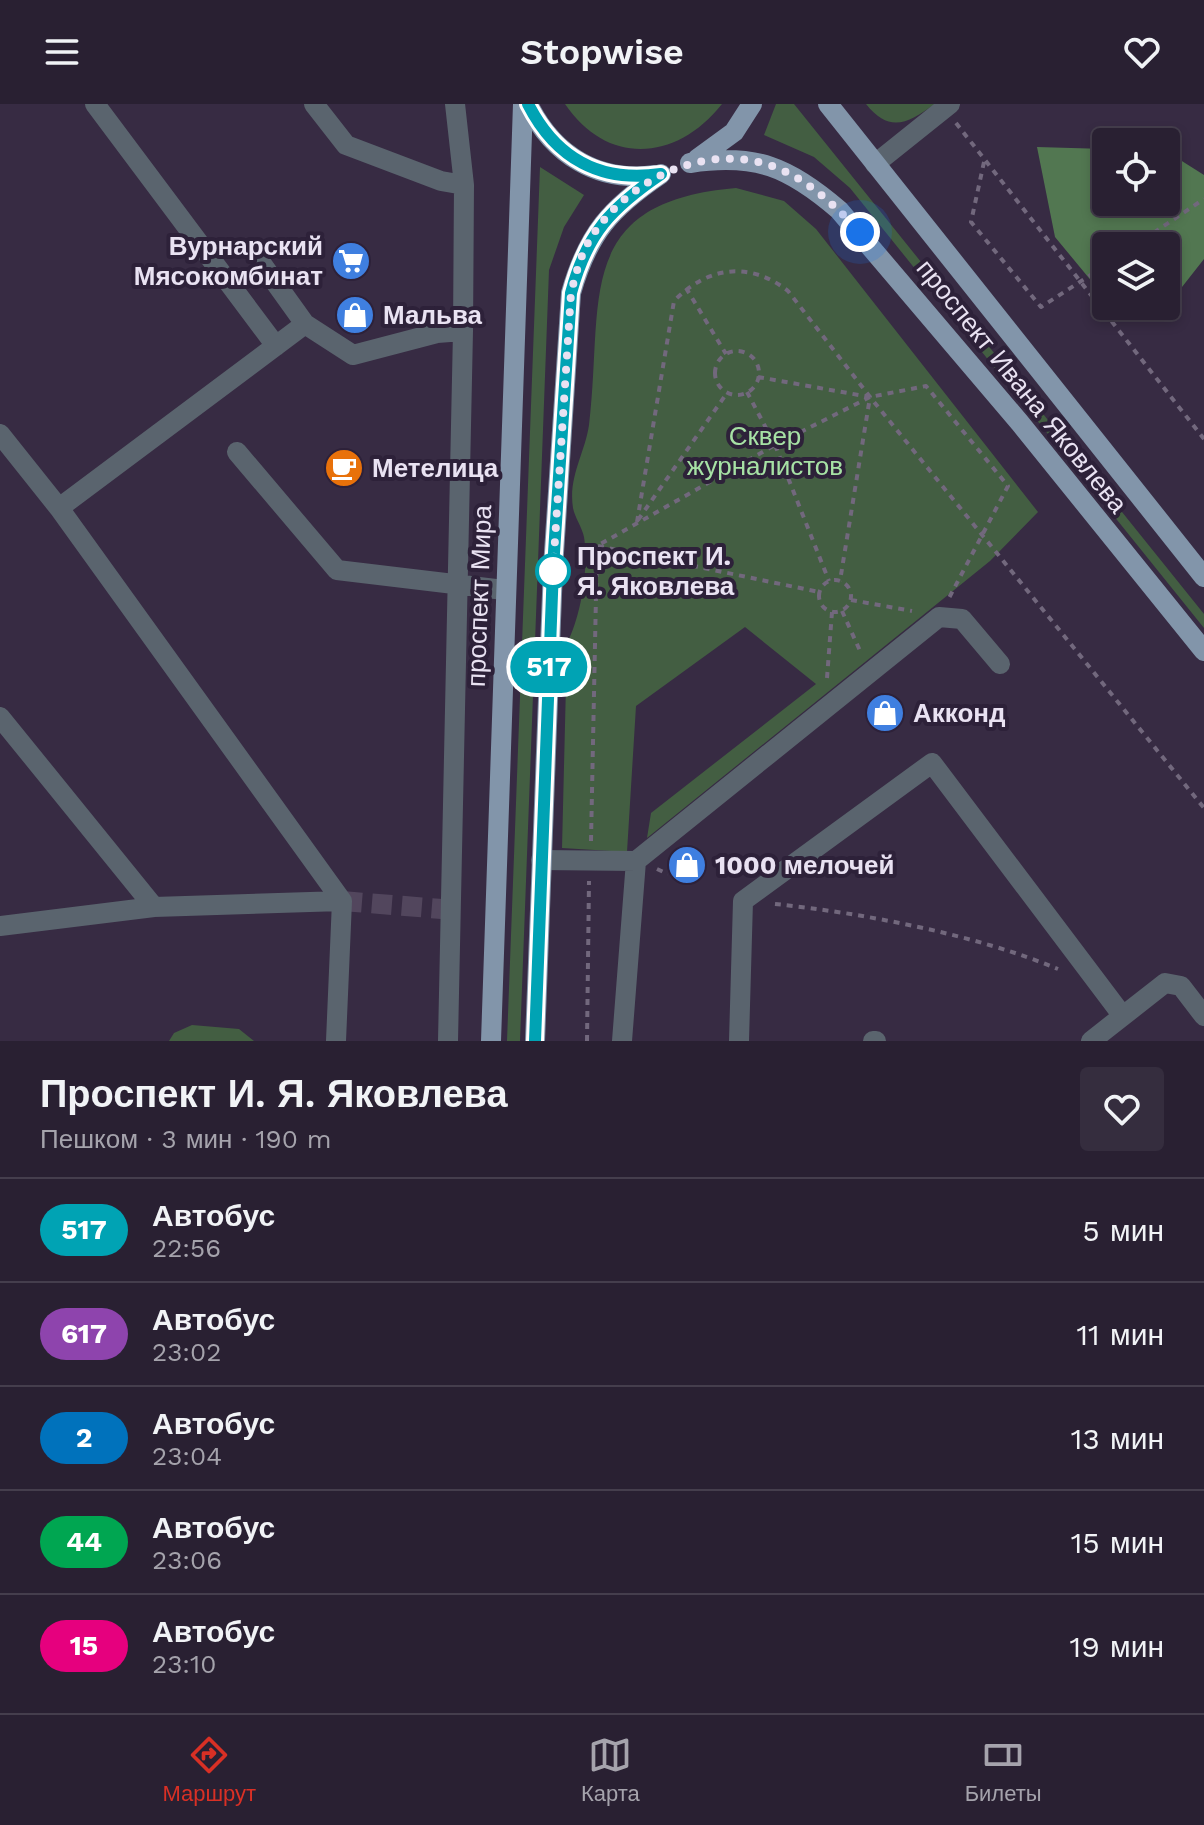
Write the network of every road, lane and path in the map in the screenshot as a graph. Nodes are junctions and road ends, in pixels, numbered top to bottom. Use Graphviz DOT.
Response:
graph roads {
  1 [pos="95,104"];
  2 [pos="314,104"];
  3 [pos="455,104"];
  4 [pos="526,104"];
  5 [pos="752,104"];
  6 [pos="828,104"];
  7 [pos="950,110"];
  8 [pos="984,162"];
  9 [pos="690,163"];
  10 [pos="875,164"];
  11 [pos="661,174"];
  12 [pos="464,185"];
  13 [pos="1204,199"];
  14 [pos="1155,232"];
  15 [pos="262,264"];
  16 [pos="1092,275"];
  17 [pos="1079,284"];
  18 [pos="686,288"];
  19 [pos="305,324"];
  20 [pos="463,331"];
  21 [pos="276,346"];
  22 [pos="726,354"];
  23 [pos="758,377"];
  24 [pos="747,392"];
  25 [pos="727,393"];
  26 [pos="870,397"];
  27 [pos="0,434"];
  28 [pos="1204,439"];
  29 [pos="775,445"];
  30 [pos="237,452"];
  31 [pos="59,508"];
  32 [pos="637,522"];
  33 [pos="983,536"];
  34 [pos="597,546"];
  35 [pos="1204,577"];
  36 [pos="829,581"];
  37 [pos="840,581"];
  38 [pos="455,587"];
  39 [pos="504,590"];
  40 [pos="819,592"];
  41 [pos="851,600"];
  42 [pos="842,611"];
  43 [pos="832,612"];
  44 [pos="939,617"];
  45 [pos="1204,651"];
  46 [pos="1000,664"];
  47 [pos="869,671"];
  48 [pos="825,708"];
  49 [pos="0,717"];
  50 [pos="1204,808"];
  51 [pos="590,851"];
  52 [pos="541,860"];
  53 [pos="636,861"];
  54 [pos="589,868"];
  55 [pos="342,901"];
  56 [pos="743,901"];
  57 [pos="154,907"];
  58 [pos="0,926"];
  59 [pos="1098,985"];
  60 [pos="1122,1015"];
  61 [pos="1204,1016"];
  62 [pos="336,1041"];
  63 [pos="448,1041"];
  64 [pos="491,1041"];
  65 [pos="535,1041"];
  66 [pos="587,1041"];
  67 [pos="622,1041"];
  68 [pos="739,1041"];
  69 [pos="1091,1041"];
  1 -- 21 [label="lane"];
  2 -- 12 [label="lane"];
  3 -- 12 [label="lane"];
  4 -- 11 [label="main road"];
  4 -- 39 [label="main road, проспект Мира"];
  5 -- 9 [label="main road"];
  6 -- 10 [label="main road, проспект Ивана Яковлева"];
  7 -- 8 [label="path"];
  7 -- 10 [label="lane"];
  8 -- 17 [label="path"];
  8 -- 17 [label="path"];
  9 -- 11 [label="main road"];
  9 -- 45 [label="main road, проспект Ивана Яковлева"];
  10 -- 35 [label="main road, проспект Ивана Яковлева"];
  11 -- 52 [label="main road"];
  12 -- 20 [label="lane"];
  13 -- 14 [label="path"];
  15 -- 19 [label="lane"];
  16 -- 17 [label="path"];
  17 -- 28 [label="path"];
  18 -- 22 [label="path"];
  18 -- 26 [label="path"];
  18 -- 32 [label="path"];
  19 -- 20 [label="lane"];
  19 -- 21 [label="lane"];
  20 -- 38 [label="lane"];
  21 -- 31 [label="lane"];
  22 -- 23 [label="path"];
  22 -- 25 [label="path"];
  23 -- 24 [label="path"];
  23 -- 26 [label="path"];
  24 -- 25 [label="path"];
  24 -- 29 [label="path"];
  25 -- 32 [label="path"];
  26 -- 29 [label="path"];
  26 -- 33 [label="path"];
  26 -- 33 [label="path"];
  26 -- 37 [label="path"];
  27 -- 31 [label="lane"];
  29 -- 32 [label="path"];
  29 -- 36 [label="path"];
  30 -- 38 [label="lane"];
  31 -- 55 [label="lane"];
  32 -- 34 [label="path"];
  33 -- 44 [label="path"];
  33 -- 50 [label="path"];
  34 -- 40 [label="path"];
  34 -- 51 [label="path"];
  36 -- 37 [label="path"];
  36 -- 40 [label="path"];
  37 -- 41 [label="path"];
  38 -- 39 [label="lane"];
  38 -- 63 [label="lane"];
  39 -- 64 [label="main road, проспект Мира"];
  40 -- 43 [label="path"];
  41 -- 42 [label="path"];
  41 -- 44 [label="path"];
  42 -- 43 [label="path"];
  42 -- 47 [label="path"];
  43 -- 48 [label="path"];
  44 -- 46 [label="lane"];
  44 -- 47 [label="lane"];
  47 -- 48 [label="lane"];
  48 -- 53 [label="lane"];
  49 -- 57 [label="lane"];
  52 -- 53 [label="lane"];
  52 -- 65 [label="main road"];
  53 -- 67 [label="lane"];
  54 -- 66 [label="path"];
  55 -- 57 [label="lane"];
  55 -- 62 [label="lane"];
  56 -- 59 [label="path"];
  56 -- 59 [label="lane"];
  56 -- 68 [label="lane"];
  57 -- 58 [label="lane"];
  59 -- 60 [label="lane"];
  60 -- 61 [label="lane"];
  60 -- 69 [label="lane"];
}
